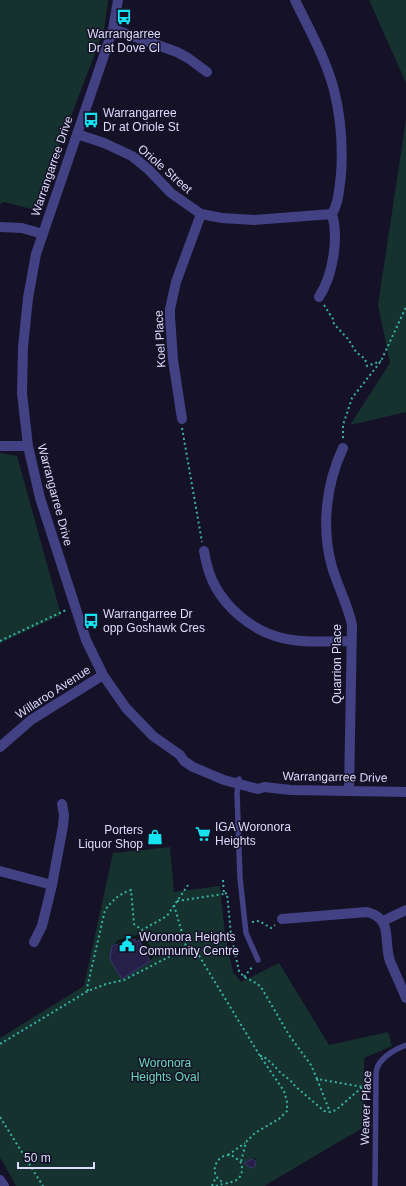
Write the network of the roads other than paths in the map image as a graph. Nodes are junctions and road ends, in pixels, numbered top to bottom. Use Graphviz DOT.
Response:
graph roads {
  1 [pos="118,0"];
  2 [pos="295,0"];
  3 [pos="113,29"];
  4 [pos="207,72"];
  5 [pos="77,134"];
  6 [pos="201,214"];
  7 [pos="332,214"];
  8 [pos="0,228"];
  9 [pos="42,234"];
  10 [pos="319,297"];
  11 [pos="182,419"];
  12 [pos="0,446"];
  13 [pos="28,446"];
  14 [pos="343,448"];
  15 [pos="204,551"];
  16 [pos="351,641"];
  17 [pos="103,675"];
  18 [pos="0,747"];
  19 [pos="238,782"];
  20 [pos="349,791"];
  21 [pos="406,792"];
  22 [pos="62,804"];
  23 [pos="0,871"];
  24 [pos="52,885"];
  25 [pos="406,910"];
  26 [pos="282,919"];
  27 [pos="383,921"];
  28 [pos="34,942"];
  29 [pos="258,960"];
  30 [pos="406,998"];
  31 [pos="406,1045"];
  32 [pos="0,1180"];
  33 [pos="4,1186"];
  34 [pos="375,1186"];
  1 -- 3 [label="street, Warrangarree Drive"];
  2 -- 7 [label="street"];
  3 -- 4 [label="street"];
  3 -- 5 [label="street, Warrangarree Drive"];
  5 -- 6 [label="street, Oriole Street"];
  5 -- 9 [label="street, Warrangarree Drive"];
  6 -- 7 [label="street, Oriole Street"];
  6 -- 11 [label="street, Koel Place"];
  7 -- 10 [label="street"];
  8 -- 9 [label="street"];
  9 -- 13 [label="street, Warrangarree Drive"];
  12 -- 13 [label="street"];
  13 -- 17 [label="street, Warrangarree Drive"];
  14 -- 16 [label="street, Quarrion Place"];
  15 -- 16 [label="street"];
  16 -- 20 [label="street, Quarrion Place"];
  17 -- 18 [label="street, Willaroo Avenue"];
  17 -- 19 [label="street, Warrangarree Drive"];
  19 -- 20 [label="street, Warrangarree Drive"];
  19 -- 29 [label="lane"];
  20 -- 21 [label="street, Warrangarree Drive"];
  22 -- 24 [label="street"];
  23 -- 24 [label="street"];
  24 -- 28 [label="street"];
  25 -- 27 [label="street"];
  26 -- 27 [label="street"];
  27 -- 30 [label="street"];
  31 -- 34 [label="lane, Weaver Place"];
  32 -- 33 [label="street"];
}
